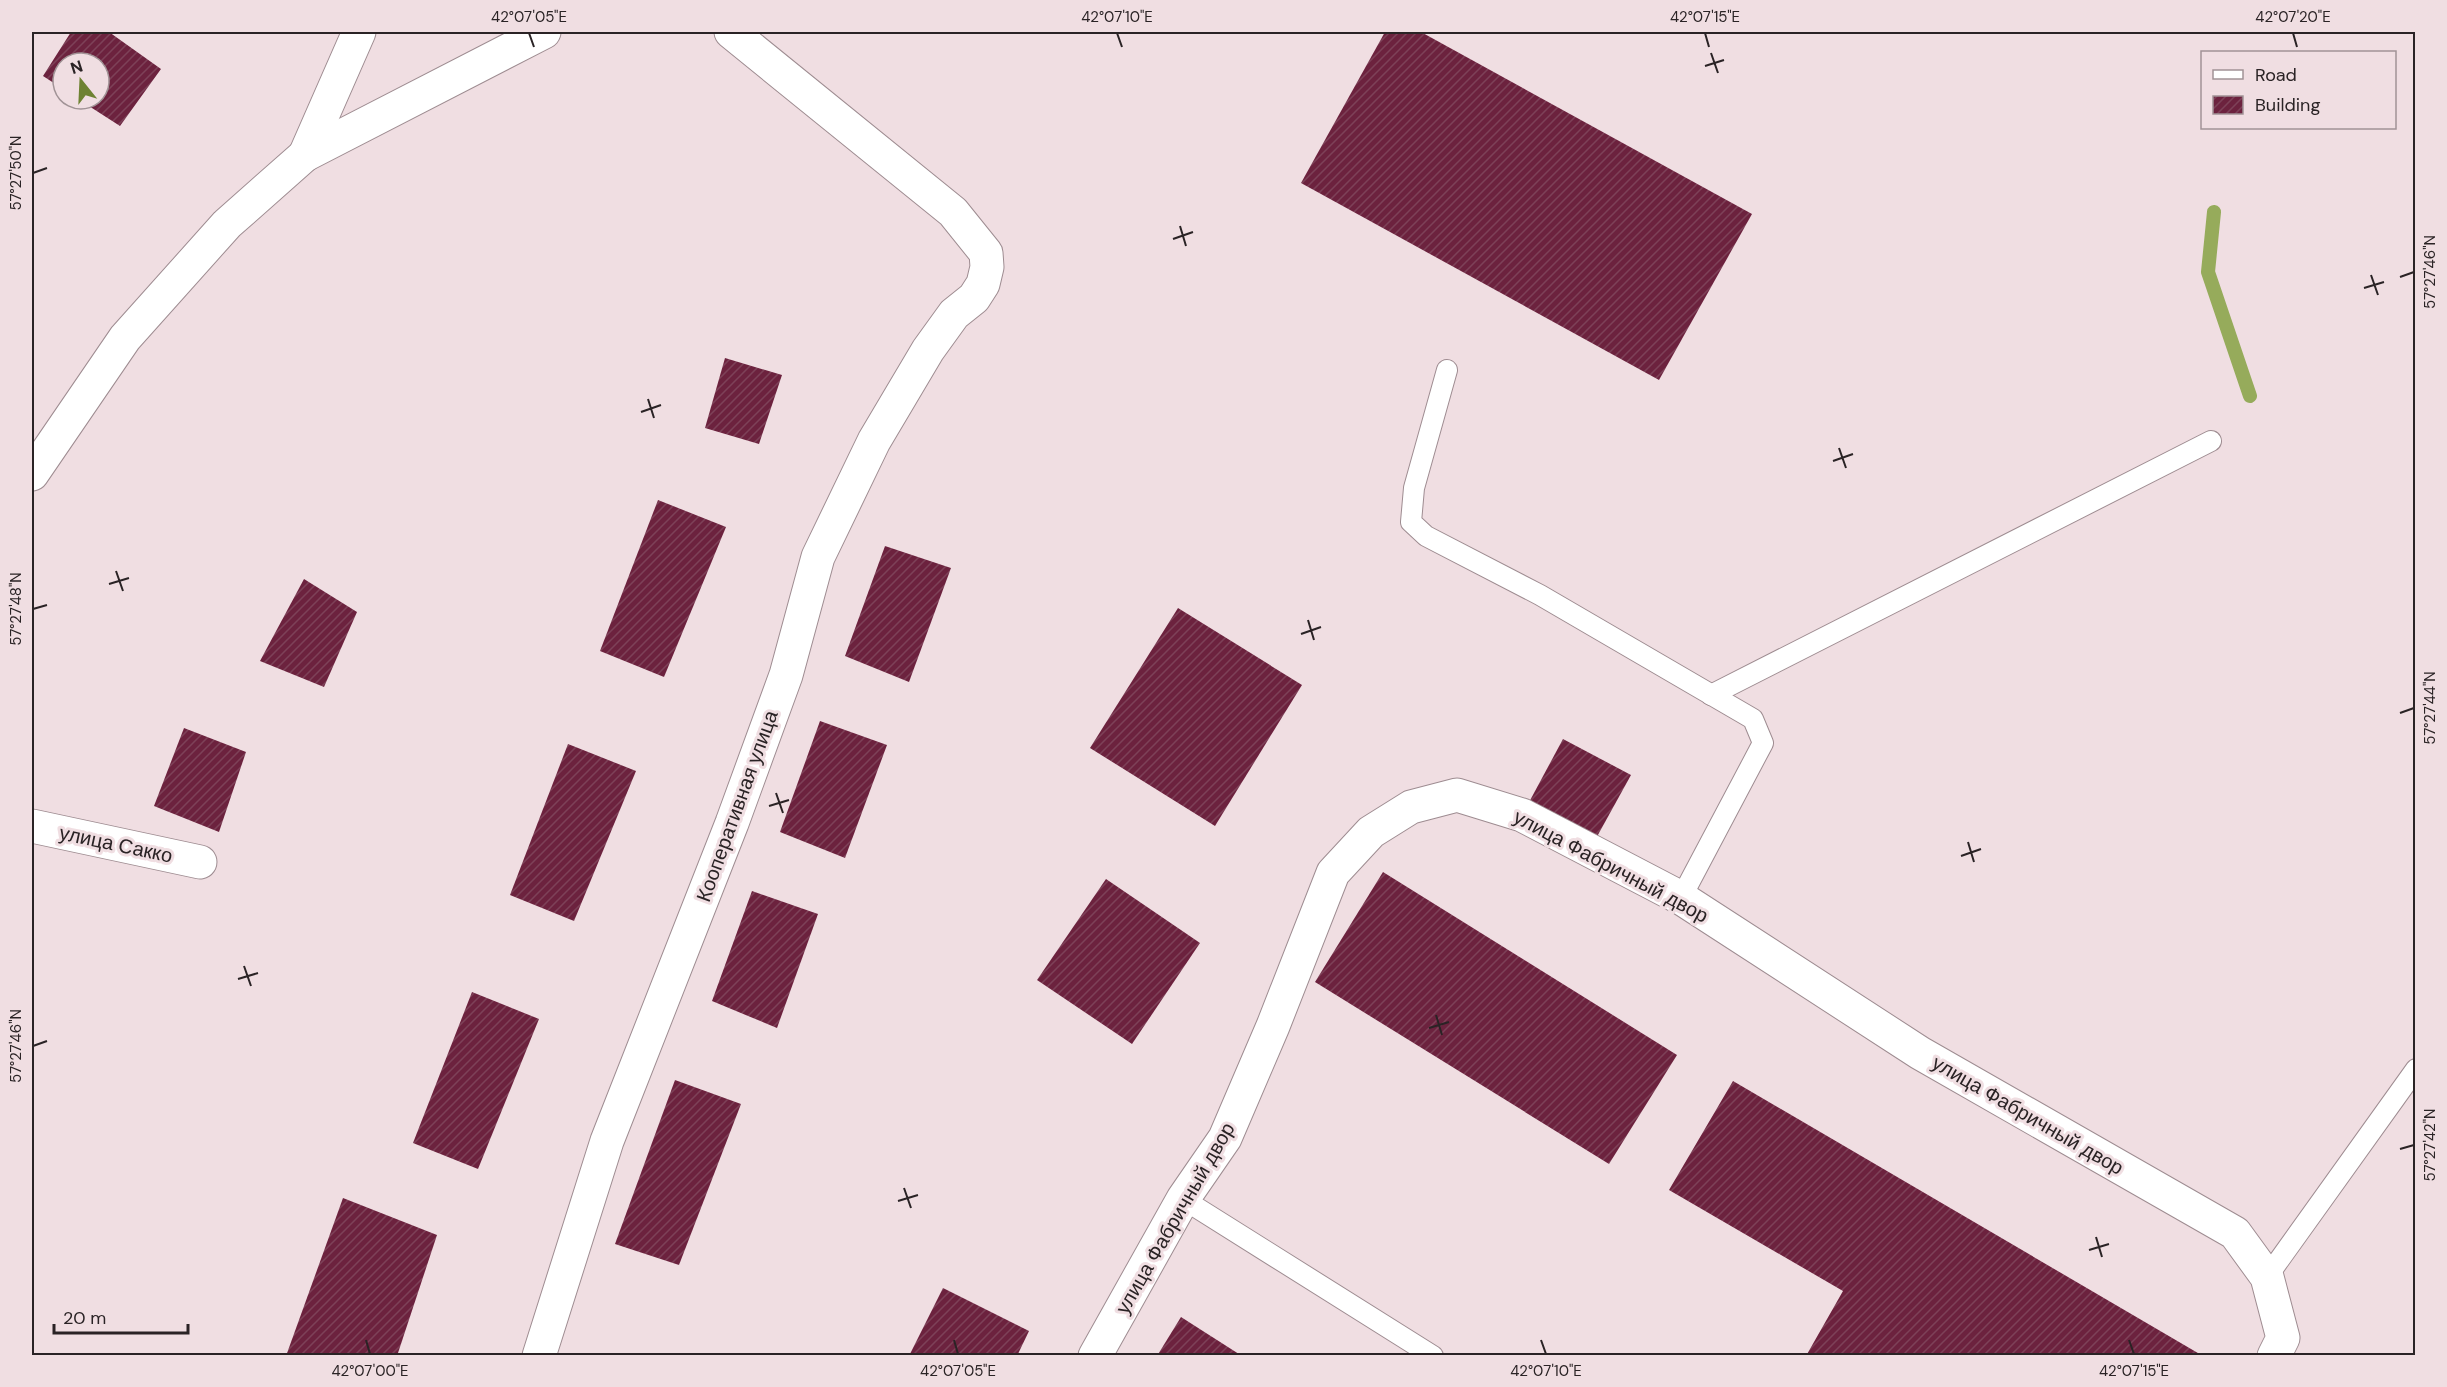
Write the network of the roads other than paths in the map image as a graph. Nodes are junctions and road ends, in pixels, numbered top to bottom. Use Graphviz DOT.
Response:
graph roads {
  1 [pos="359,32"];
  2 [pos="544,32"];
  3 [pos="731,32"];
  4 [pos="305,155"];
  5 [pos="1447,370"];
  6 [pos="2211,441"];
  7 [pos="32,474"];
  8 [pos="1711,695"];
  9 [pos="32,826"];
  10 [pos="200,862"];
  11 [pos="1681,898"];
  12 [pos="2415,1069"];
  13 [pos="1183,1199"];
  14 [pos="2267,1277"];
  15 [pos="540,1356"];
  16 [pos="1095,1356"];
  17 [pos="1433,1356"];
  18 [pos="2274,1356"];
  1 -- 4 [label="street"];
  2 -- 4 [label="street"];
  3 -- 15 [label="street, Кооперативная улица"];
  4 -- 7 [label="street"];
  5 -- 8 [label="lane"];
  6 -- 8 [label="lane"];
  8 -- 11 [label="lane"];
  9 -- 10 [label="street, улица Сакко"];
  11 -- 13 [label="street, улица Фабричный двор"];
  11 -- 14 [label="street, улица Фабричный двор"];
  12 -- 14 [label="lane"];
  13 -- 16 [label="street, улица Фабричный двор"];
  13 -- 17 [label="lane"];
  14 -- 18 [label="street, улица Фабричный двор"];
}
